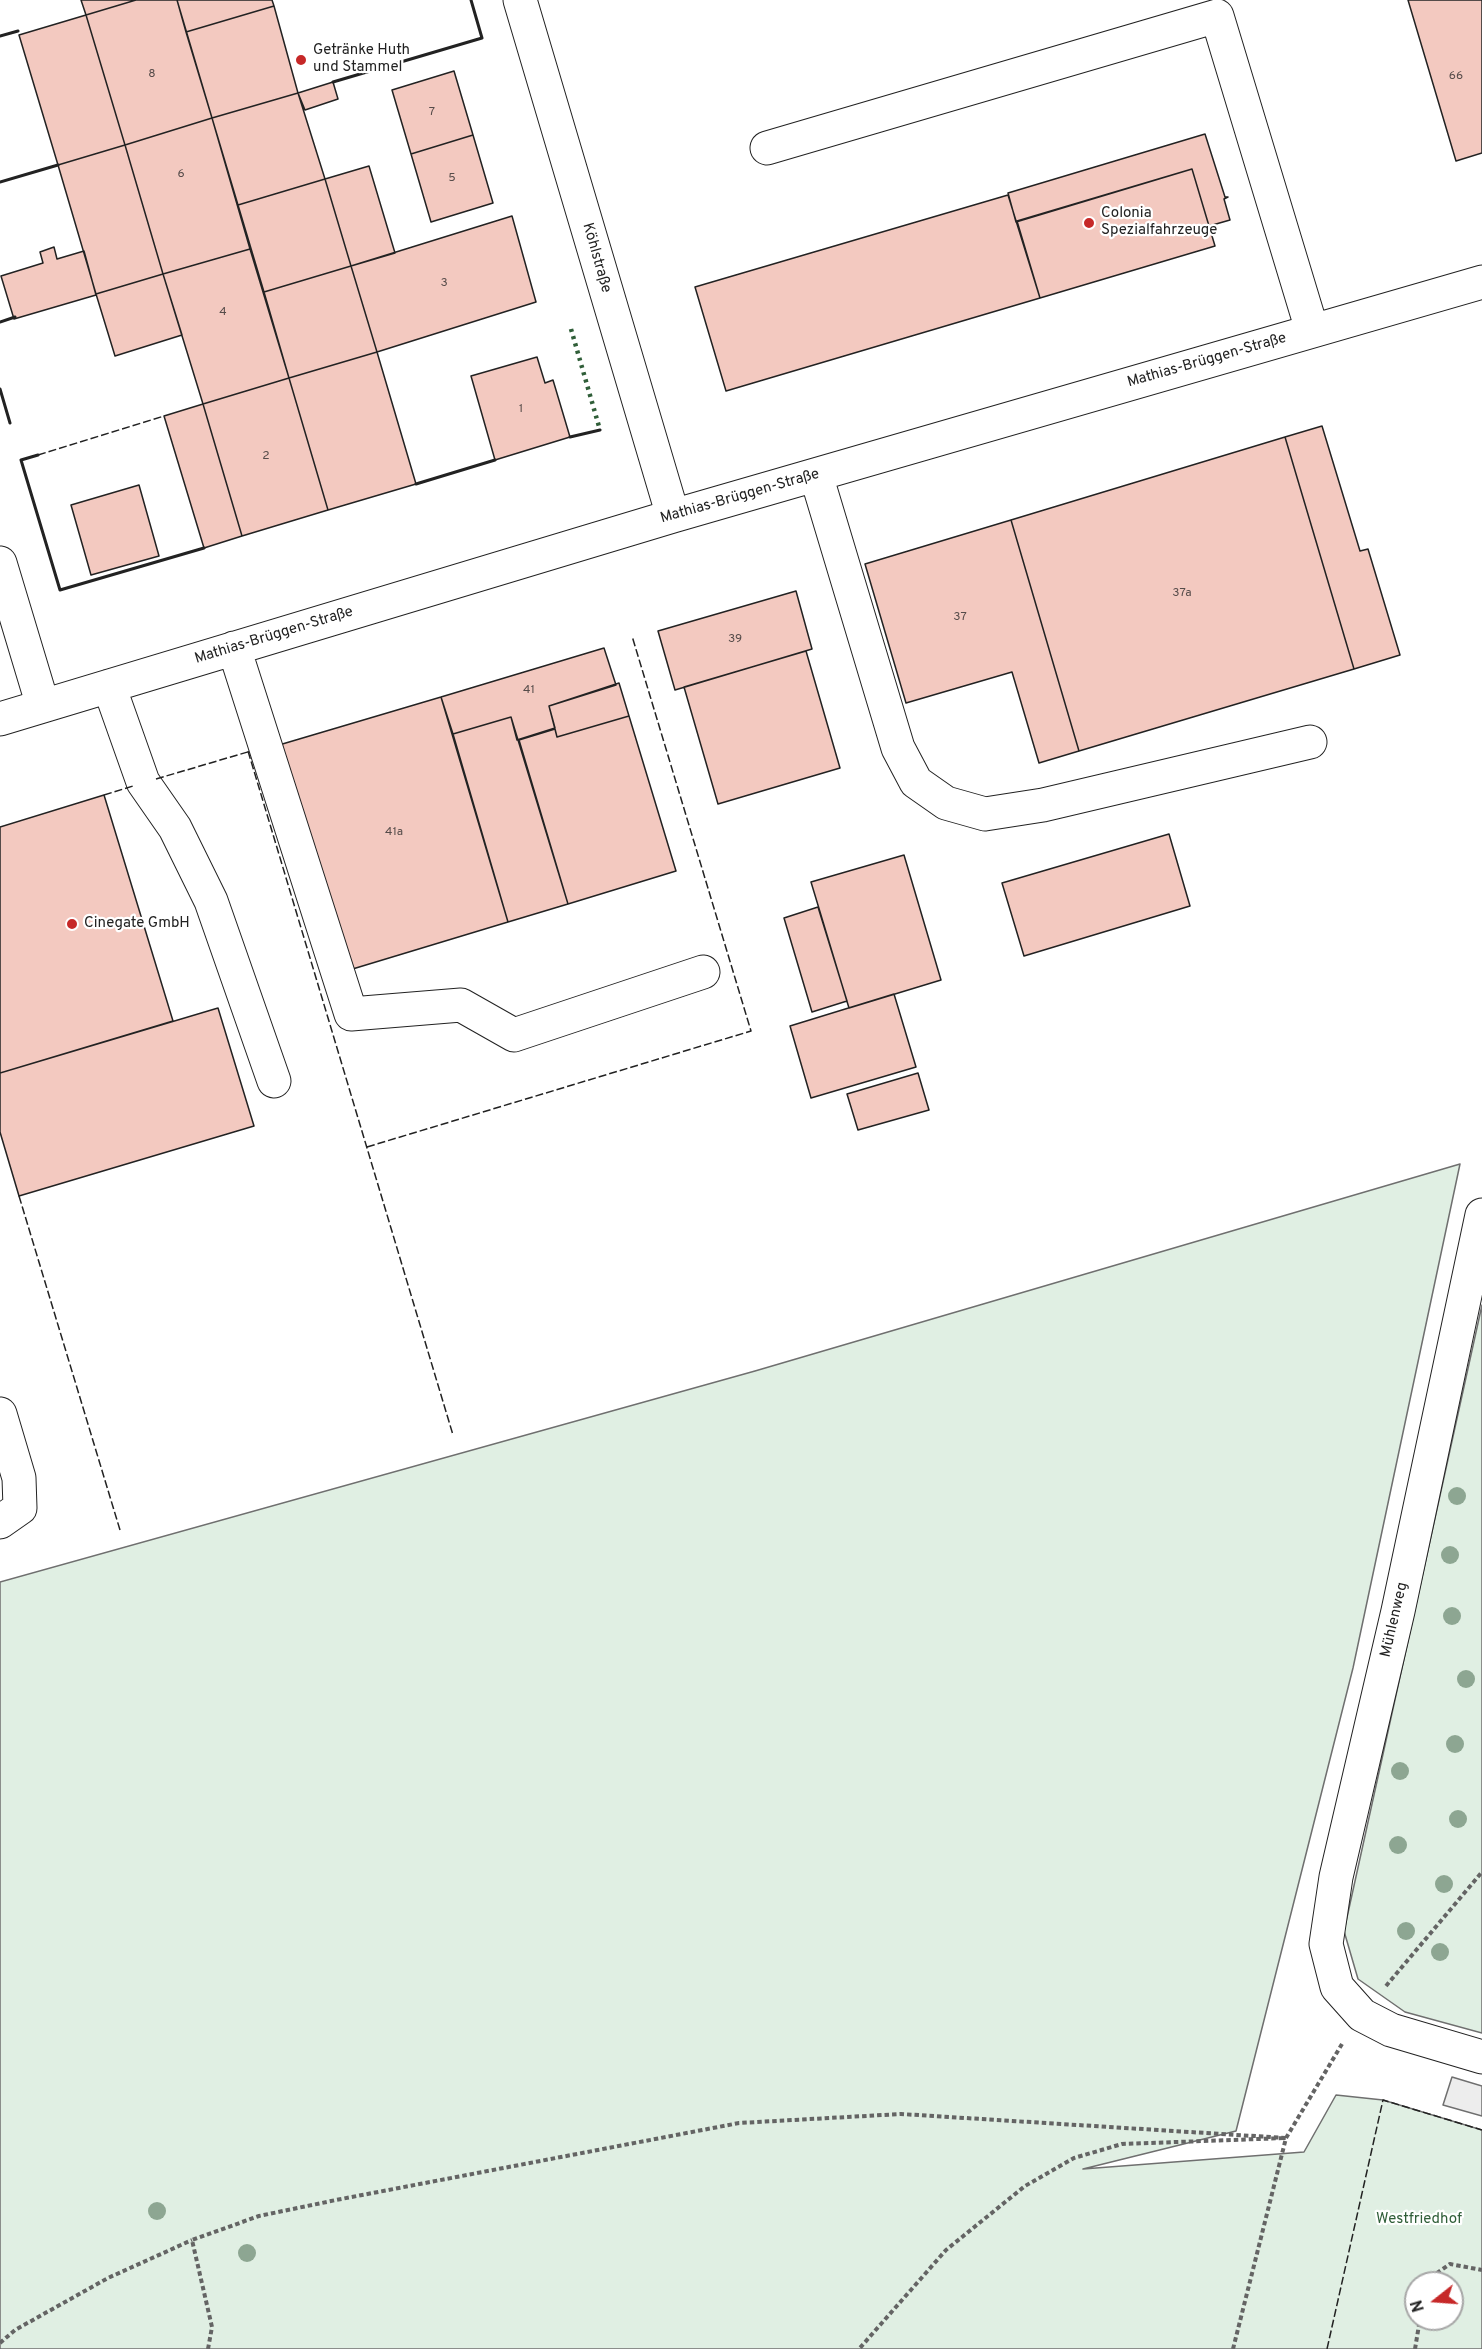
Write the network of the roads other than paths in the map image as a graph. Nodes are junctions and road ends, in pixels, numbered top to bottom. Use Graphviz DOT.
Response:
graph roads {
  1 [pos="520,0"];
  2 [pos="767,148"];
  3 [pos="1482,282"];
  4 [pos="1312,330"];
  5 [pos="816,475"];
  6 [pos="673,516"];
  7 [pos="0,563"];
  8 [pos="234,648"];
  9 [pos="109,686"];
  10 [pos="43,706"];
  11 [pos="0,719"];
  12 [pos="1310,742"];
  13 [pos="703,972"];
  14 [pos="274,1081"];
  15 [pos="1482,1215"];
  16 [pos="0,1414"];
  17 [pos="0,1522"];
  18 [pos="1482,2057"];
  1 -- 6 [label="street, Köhlstraße"];
  2 -- 4 [label="street"];
  3 -- 4 [label="street, Mathias-Brüggen-Straße"];
  4 -- 5 [label="street, Mathias-Brüggen-Straße"];
  5 -- 6 [label="street, Mathias-Brüggen-Straße"];
  5 -- 12 [label="street"];
  6 -- 8 [label="street, Mathias-Brüggen-Straße"];
  7 -- 10 [label="street"];
  8 -- 9 [label="street, Mathias-Brüggen-Straße"];
  8 -- 13 [label="street"];
  9 -- 10 [label="street, Mathias-Brüggen-Straße"];
  9 -- 14 [label="street"];
  10 -- 11 [label="street, Mathias-Brüggen-Straße"];
  15 -- 18 [label="street, Mühlenweg"];
  16 -- 17 [label="street"];
}
